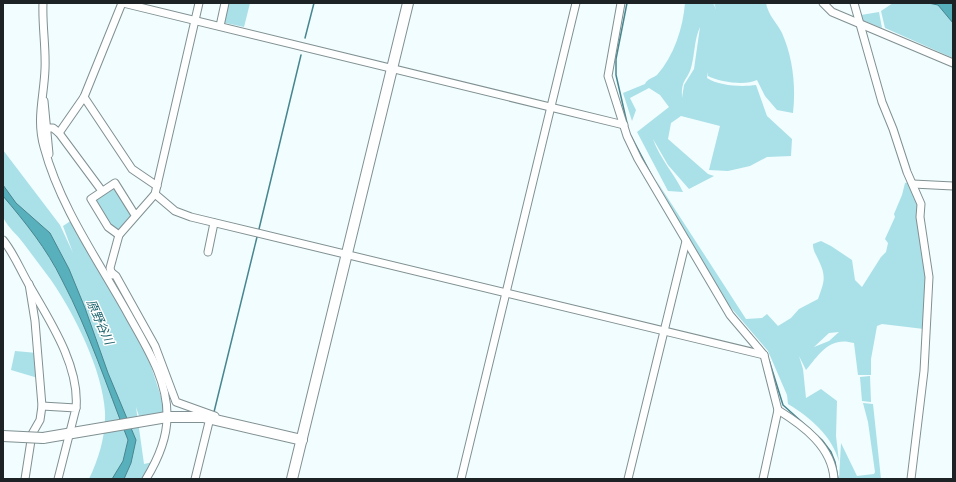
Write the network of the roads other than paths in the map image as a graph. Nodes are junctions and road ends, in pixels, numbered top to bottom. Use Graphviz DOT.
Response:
graph roads {
  1 [pos="43,3"];
  2 [pos="125,3"];
  3 [pos="199,3"];
  4 [pos="225,3"];
  5 [pos="408,3"];
  6 [pos="576,3"];
  7 [pos="621,3"];
  8 [pos="823,3"];
  9 [pos="854,3"];
  10 [pos="195,21"];
  11 [pos="861,24"];
  12 [pos="220,26"];
  13 [pos="953,63"];
  14 [pos="392,68"];
  15 [pos="42,90"];
  16 [pos="84,97"];
  17 [pos="550,107"];
  18 [pos="624,125"];
  19 [pos="47,128"];
  20 [pos="59,133"];
  21 [pos="49,164"];
  22 [pos="913,184"];
  23 [pos="157,186"];
  24 [pos="953,186"];
  25 [pos="102,191"];
  26 [pos="155,194"];
  27 [pos="136,215"];
  28 [pos="214,223"];
  29 [pos="119,235"];
  30 [pos="3,240"];
  31 [pos="686,241"];
  32 [pos="208,252"];
  33 [pos="346,254"];
  34 [pos="111,272"];
  35 [pos="29,284"];
  36 [pos="506,293"];
  37 [pos="664,330"];
  38 [pos="138,331"];
  39 [pos="764,355"];
  40 [pos="42,406"];
  41 [pos="76,408"];
  42 [pos="778,410"];
  43 [pos="166,418"];
  44 [pos="215,419"];
  45 [pos="75,432"];
  46 [pos="3,436"];
  47 [pos="302,440"];
  48 [pos="25,479"];
  49 [pos="58,479"];
  50 [pos="147,479"];
  51 [pos="195,479"];
  52 [pos="292,479"];
  53 [pos="461,479"];
  54 [pos="628,479"];
  55 [pos="763,479"];
  56 [pos="834,479"];
  57 [pos="911,479"];
  1 -- 15 [label="street"];
  2 -- 10 [label="street"];
  2 -- 16 [label="street"];
  3 -- 10 [label="street"];
  4 -- 12 [label="street"];
  5 -- 14 [label="street"];
  6 -- 17 [label="street"];
  7 -- 18 [label="street"];
  8 -- 11 [label="street"];
  9 -- 11 [label="street"];
  10 -- 12 [label="street"];
  10 -- 23 [label="street"];
  11 -- 13 [label="street"];
  11 -- 22 [label="street"];
  12 -- 14 [label="street"];
  14 -- 17 [label="street"];
  14 -- 33 [label="street"];
  15 -- 19 [label="street"];
  15 -- 21 [label="street"];
  16 -- 20 [label="street"];
  16 -- 23 [label="street"];
  17 -- 18 [label="street"];
  17 -- 36 [label="street"];
  18 -- 31 [label="street"];
  19 -- 20 [label="street"];
  19 -- 21 [label="street"];
  20 -- 25 [label="street"];
  21 -- 38 [label="street"];
  22 -- 24 [label="street"];
  22 -- 57 [label="street"];
  23 -- 26 [label="street"];
  25 -- 27 [label="street"];
  25 -- 29 [label="street"];
  26 -- 27 [label="street"];
  26 -- 28 [label="street"];
  27 -- 29 [label="street"];
  28 -- 32 [label="street"];
  28 -- 33 [label="street"];
  29 -- 34 [label="street"];
  30 -- 35 [label="street"];
  31 -- 37 [label="street"];
  31 -- 39 [label="street"];
  33 -- 36 [label="street"];
  33 -- 47 [label="street"];
  34 -- 38 [label="street"];
  34 -- 44 [label="street"];
  35 -- 40 [label="street"];
  35 -- 41 [label="street"];
  36 -- 37 [label="street"];
  36 -- 53 [label="street"];
  37 -- 39 [label="street"];
  37 -- 54 [label="street"];
  38 -- 43 [label="street"];
  39 -- 42 [label="street"];
  40 -- 41 [label="street"];
  40 -- 48 [label="street"];
  41 -- 45 [label="street"];
  42 -- 55 [label="street"];
  42 -- 56 [label="street"];
  43 -- 44 [label="street"];
  43 -- 45 [label="street"];
  43 -- 50 [label="street"];
  44 -- 47 [label="street"];
  44 -- 51 [label="street"];
  45 -- 46 [label="street, bridge"];
  45 -- 49 [label="street"];
  47 -- 52 [label="street"];
}
